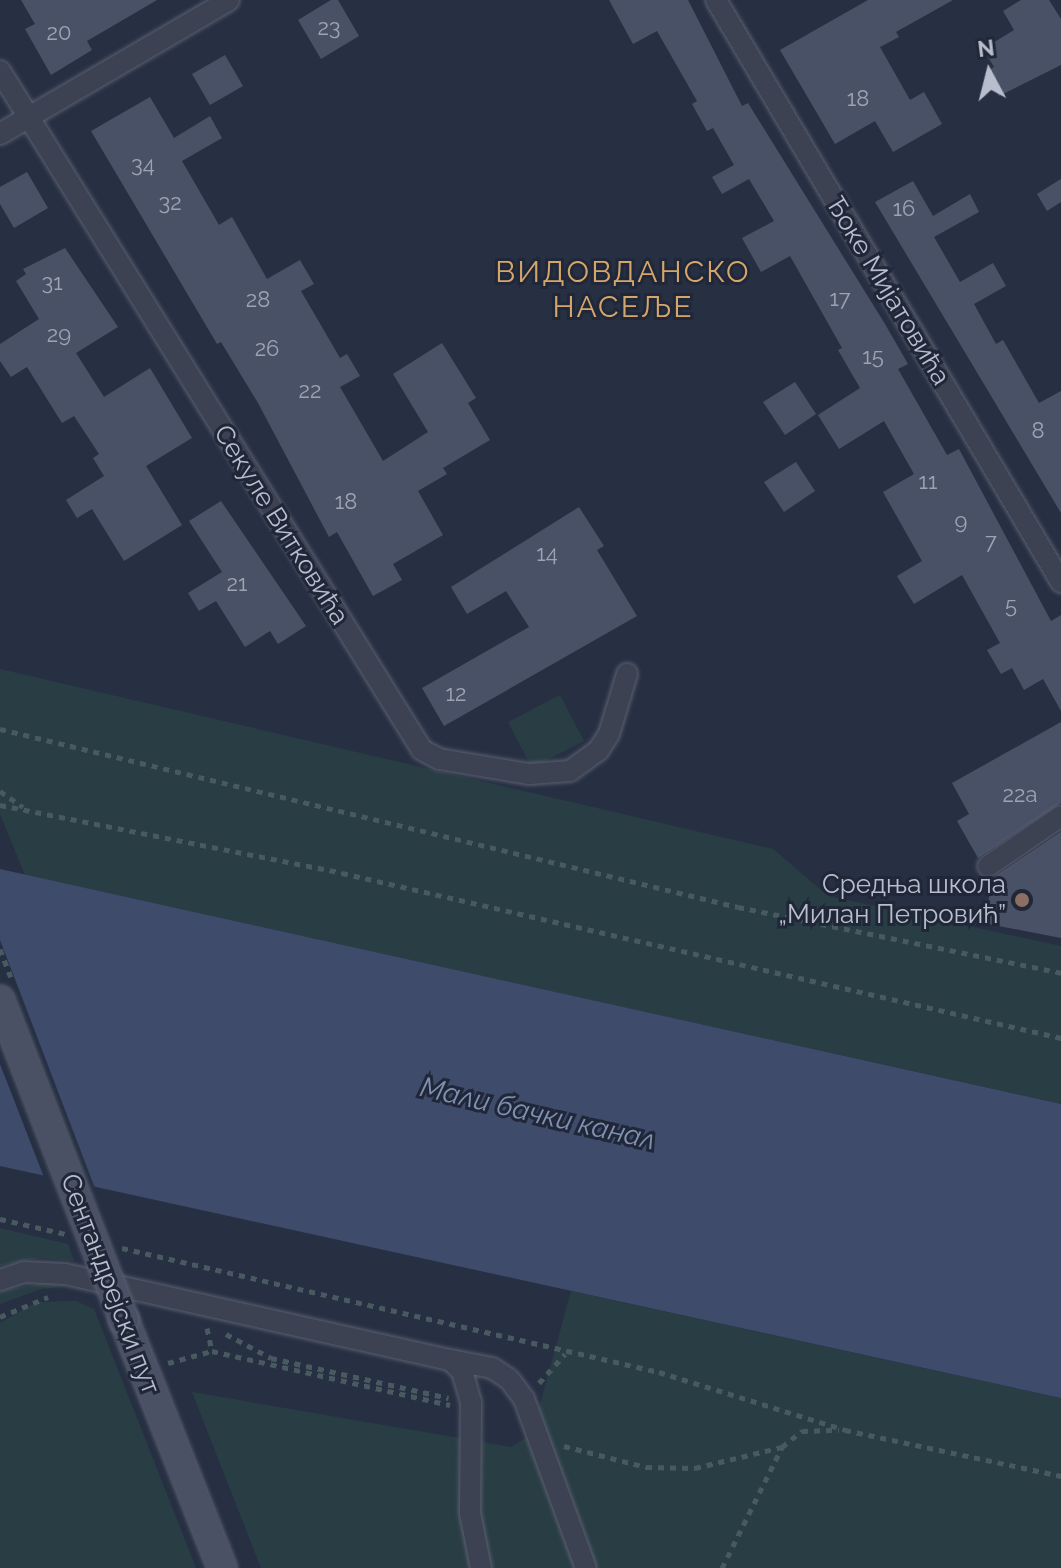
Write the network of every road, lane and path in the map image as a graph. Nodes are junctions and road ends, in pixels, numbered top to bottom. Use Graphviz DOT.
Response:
graph roads {
  1 [pos="229,0"];
  2 [pos="716,0"];
  3 [pos="0,71"];
  4 [pos="28,118"];
  5 [pos="0,134"];
  6 [pos="1061,582"];
  7 [pos="627,674"];
  8 [pos="0,729"];
  9 [pos="0,791"];
  10 [pos="0,805"];
  11 [pos="27,810"];
  12 [pos="1061,816"];
  13 [pos="988,866"];
  14 [pos="1061,973"];
  15 [pos="0,1000"];
  16 [pos="1061,1038"];
  17 [pos="0,1219"];
  18 [pos="74,1237"];
  19 [pos="119,1247"];
  20 [pos="0,1280"];
  21 [pos="59,1297"];
  22 [pos="0,1317"];
  23 [pos="212,1351"];
  24 [pos="450,1360"];
  25 [pos="160,1365"];
  26 [pos="470,1406"];
  27 [pos="845,1430"];
  28 [pos="543,1445"];
  29 [pos="782,1447"];
  30 [pos="1061,1476"];
  31 [pos="222,1568"];
  32 [pos="481,1568"];
  33 [pos="586,1568"];
  34 [pos="722,1568"];
  1 -- 4 [label="street"];
  2 -- 6 [label="street, Ђоке Мијатовића"];
  3 -- 4 [label="street, Секуле Витковића"];
  4 -- 5 [label="street"];
  4 -- 7 [label="street, Секуле Витковића"];
  8 -- 14 [label="path"];
  9 -- 11 [label="path"];
  10 -- 11 [label="path"];
  11 -- 16 [label="path"];
  12 -- 13 [label="street"];
  15 -- 31 [label="main road, Сентандрејски пут, bridge"];
  17 -- 18 [label="path"];
  19 -- 27 [label="path"];
  20 -- 24 [label="street"];
  21 -- 22 [label="path"];
  23 -- 25 [label="path"];
  23 -- 26 [label="path"];
  23 -- 26 [label="path"];
  24 -- 26 [label="street"];
  24 -- 28 [label="street"];
  26 -- 32 [label="street"];
  27 -- 29 [label="path"];
  27 -- 30 [label="path"];
  28 -- 29 [label="path"];
  28 -- 33 [label="street"];
  29 -- 34 [label="path"];
}
